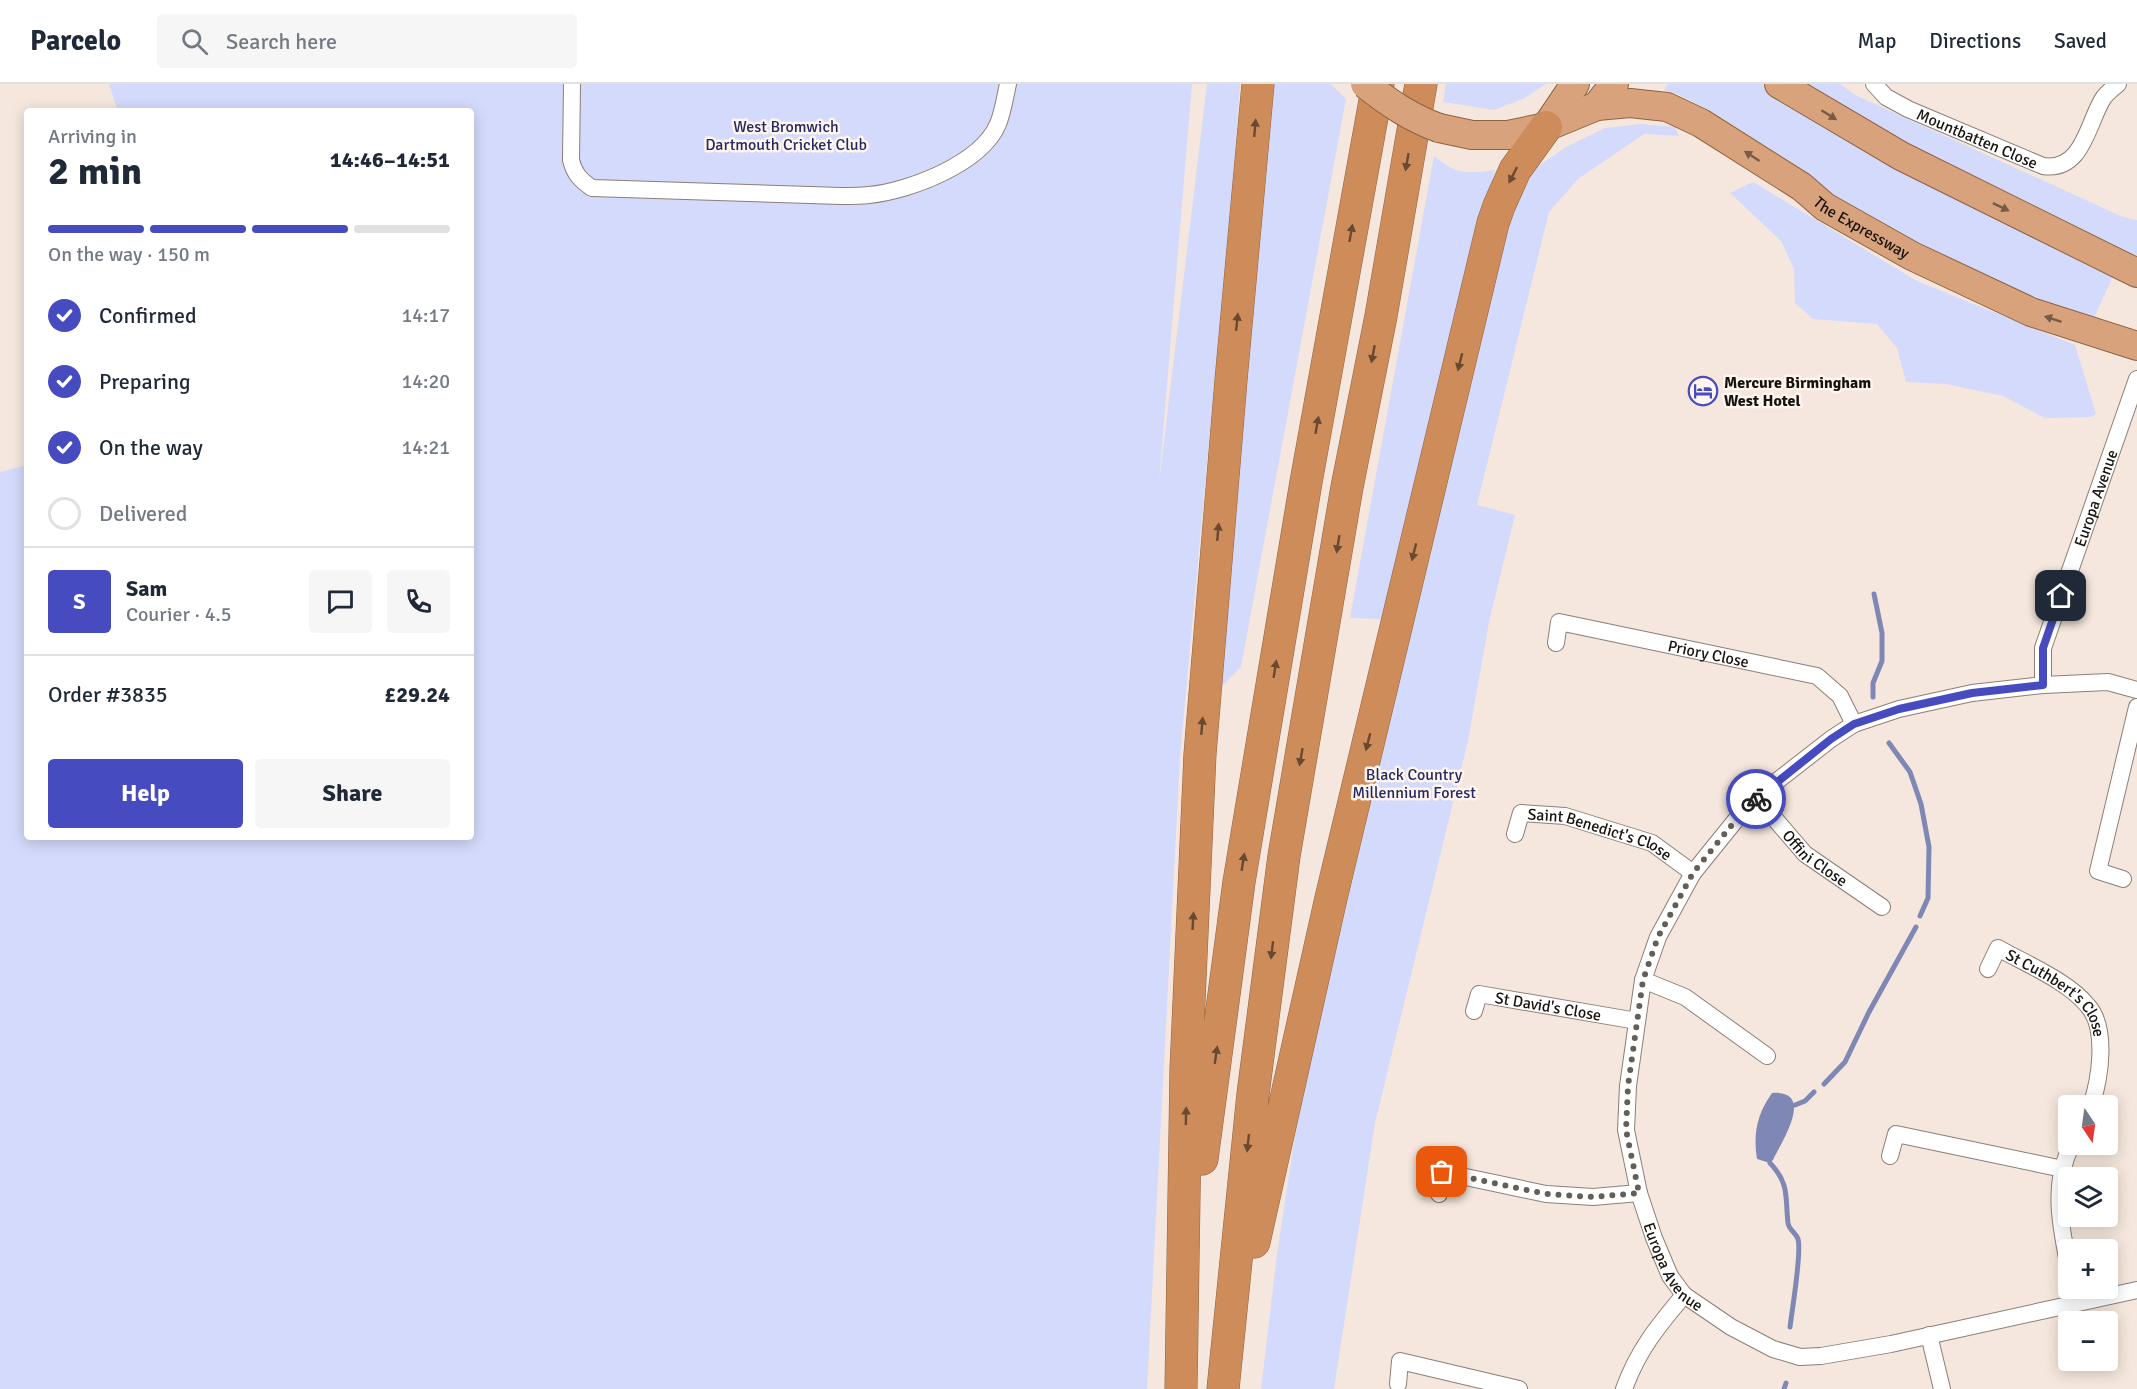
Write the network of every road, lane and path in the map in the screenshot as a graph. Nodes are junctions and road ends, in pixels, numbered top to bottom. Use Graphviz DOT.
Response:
graph roads {
  1 [pos="572,84"];
  2 [pos="1008,84"];
  3 [pos="1258,84"];
  4 [pos="1365,84"];
  5 [pos="1378,84"];
  6 [pos="1421,84"];
  7 [pos="1575,84"];
  8 [pos="1779,84"];
  9 [pos="1874,84"];
  10 [pos="2118,84"];
  11 [pos="1605,95"];
  12 [pos="1546,127"];
  13 [pos="2137,273"];
  14 [pos="2137,346"];
  15 [pos="2137,379"];
  16 [pos="1556,643"];
  17 [pos="2043,685"];
  18 [pos="2137,690"];
  19 [pos="2137,707"];
  20 [pos="1854,724"];
  21 [pos="1757,798"];
  22 [pos="1515,834"];
  23 [pos="1693,873"];
  24 [pos="2123,879"];
  25 [pos="1882,907"];
  26 [pos="1988,969"];
  27 [pos="1643,980"];
  28 [pos="1474,1011"];
  29 [pos="1637,1021"];
  30 [pos="1767,1056"];
  31 [pos="2094,1095"];
  32 [pos="1890,1156"];
  33 [pos="2058,1168"];
  34 [pos="1639,1193"];
  35 [pos="1439,1194"];
  36 [pos="2137,1290"];
  37 [pos="2118,1292"];
  38 [pos="1684,1294"];
  39 [pos="2060,1299"];
  40 [pos="1929,1335"];
  41 [pos="1181,1376"];
  42 [pos="1224,1376"];
  43 [pos="1398,1384"];
  44 [pos="1519,1389"];
  45 [pos="1624,1389"];
  46 [pos="1942,1389"];
  1 -- 2 [label="street"];
  41 -- 3 [label="highway, one-way"];
  4 -- 12 [label="highway, The Expressway, bridge"];
  41 -- 5 [label="highway, one-way"];
  6 -- 42 [label="highway, one-way"];
  7 -- 12 [label="highway"];
  8 -- 13 [label="highway, one-way"];
  9 -- 10 [label="street, Mountbatten Close"];
  11 -- 12 [label="highway, The Expressway"];
  14 -- 11 [label="highway, The Expressway, one-way"];
  12 -- 42 [label="highway, one-way"];
  15 -- 17 [label="street, Europa Avenue"];
  16 -- 20 [label="street, Priory Close"];
  17 -- 18 [label="street, Europa Avenue"];
  17 -- 20 [label="street, Europa Avenue"];
  19 -- 24 [label="street"];
  20 -- 21 [label="street, Europa Avenue"];
  21 -- 23 [label="street, Europa Avenue"];
  21 -- 25 [label="street, Offini Close"];
  22 -- 23 [label="street, Saint Benedict's Close"];
  23 -- 27 [label="street, Europa Avenue"];
  26 -- 31 [label="street, St Cuthbert's Close"];
  27 -- 29 [label="street, Europa Avenue"];
  27 -- 30 [label="street"];
  28 -- 29 [label="street, St David's Close"];
  29 -- 34 [label="street, Europa Avenue"];
  32 -- 33 [label="street"];
  34 -- 35 [label="street"];
  34 -- 38 [label="street, Europa Avenue"];
  36 -- 37 [label="street, Europa Avenue"];
  38 -- 40 [label="street, Europa Avenue"];
  38 -- 45 [label="street"];
  39 -- 40 [label="street, Europa Avenue"];
  40 -- 46 [label="street"];
  43 -- 44 [label="street"];
}
